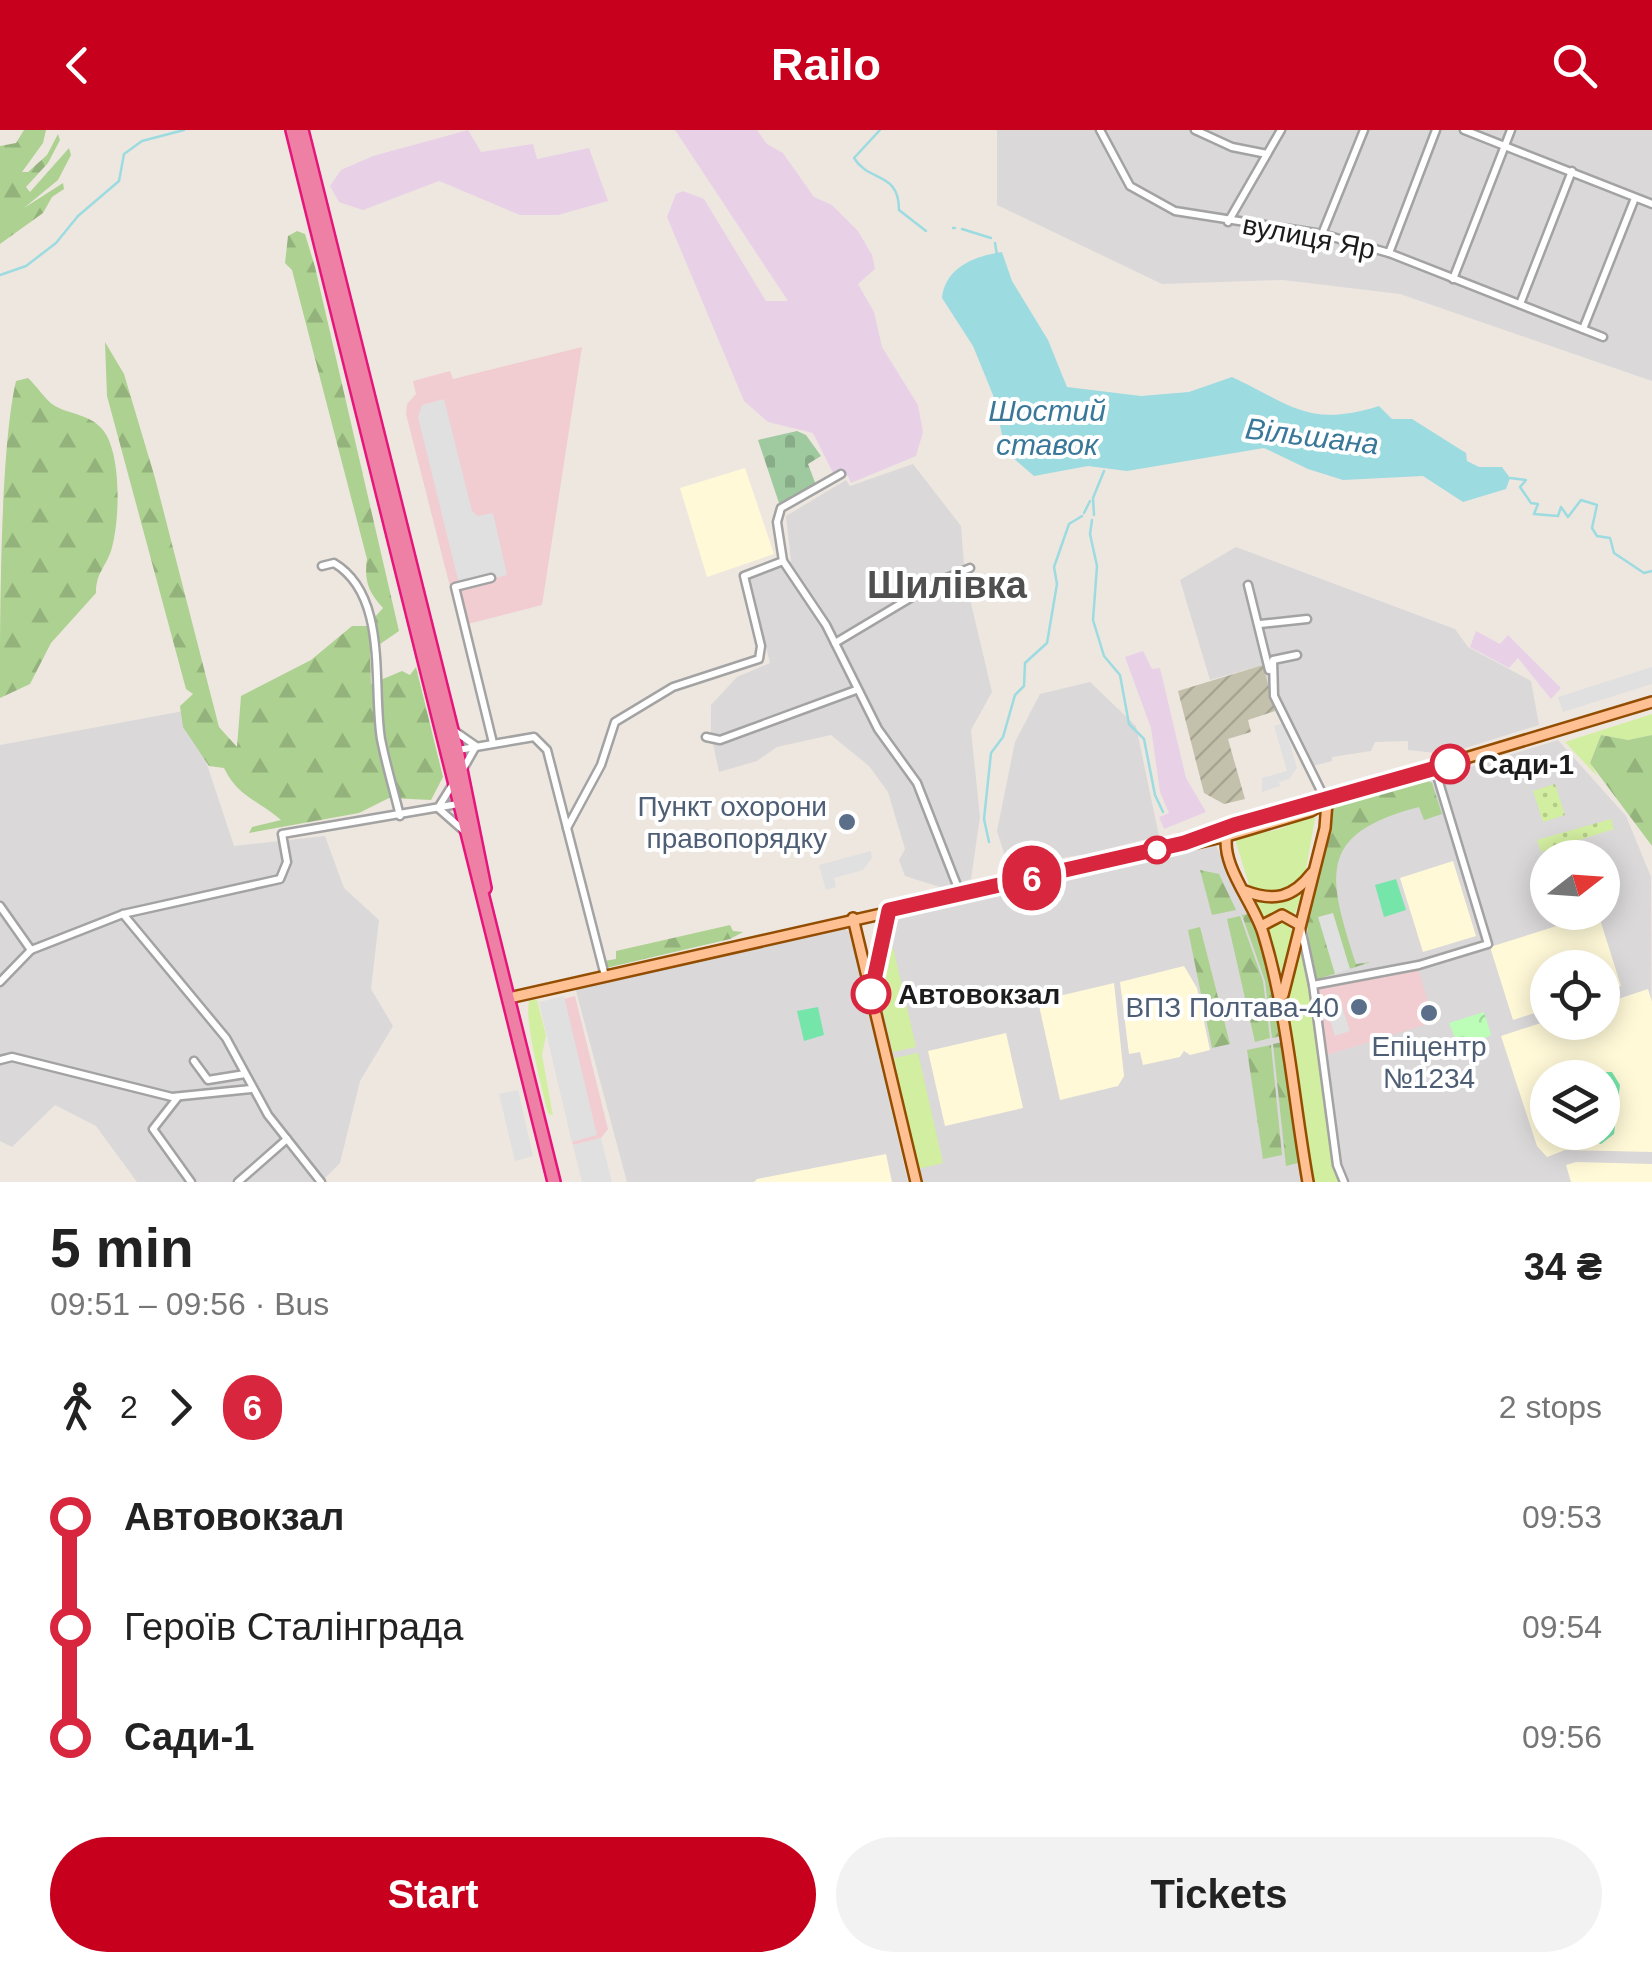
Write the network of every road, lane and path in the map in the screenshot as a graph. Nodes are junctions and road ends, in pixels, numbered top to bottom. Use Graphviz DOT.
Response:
graph roads {
  1 [pos="292,130"];
  2 [pos="302,130"];
  3 [pos="1100,130"];
  4 [pos="1195,130"];
  5 [pos="1281,130"];
  6 [pos="1364,130"];
  7 [pos="1436,130"];
  8 [pos="1464,130"];
  9 [pos="1511,130"];
  10 [pos="1505,146"];
  11 [pos="1267,154"];
  12 [pos="1572,172"];
  13 [pos="1635,198"];
  14 [pos="1652,204"];
  15 [pos="1228,222"];
  16 [pos="1322,234"];
  17 [pos="1389,252"];
  18 [pos="1453,279"];
  19 [pos="1520,304"];
  20 [pos="1583,329"];
  21 [pos="1603,337"];
  22 [pos="841,474"];
  23 [pos="783,561"];
  24 [pos="322,566"];
  25 [pos="970,568"];
  26 [pos="490,578"];
  27 [pos="1248,585"];
  28 [pos="1307,619"];
  29 [pos="1260,624"];
  30 [pos="835,644"];
  31 [pos="1297,655"];
  32 [pos="1270,672"];
  33 [pos="856,690"];
  34 [pos="1652,702"];
  35 [pos="450,722"];
  36 [pos="706,737"];
  37 [pos="444,742"];
  38 [pos="493,743"];
  39 [pos="476,746"];
  40 [pos="457,750"];
  41 [pos="449,764"];
  42 [pos="1435,769"];
  43 [pos="462,772"];
  44 [pos="459,785"];
  45 [pos="1327,802"];
  46 [pos="458,804"];
  47 [pos="438,808"];
  48 [pos="400,816"];
  49 [pos="566,828"];
  50 [pos="469,829"];
  51 [pos="1228,831"];
  52 [pos="1316,869"];
  53 [pos="1245,891"];
  54 [pos="960,894"];
  55 [pos="0,906"];
  56 [pos="889,910"];
  57 [pos="122,914"];
  58 [pos="853,918"];
  59 [pos="1261,926"];
  60 [pos="1300,926"];
  61 [pos="29,953"];
  62 [pos="605,976"];
  63 [pos="0,982"];
  64 [pos="1313,984"];
  65 [pos="871,994"];
  66 [pos="508,998"];
  67 [pos="1283,998"];
  68 [pos="0,1060"];
  69 [pos="194,1061"];
  70 [pos="245,1074"];
  71 [pos="251,1088"];
  72 [pos="178,1097"];
  73 [pos="287,1139"];
  74 [pos="191,1182"];
  75 [pos="238,1182"];
  76 [pos="321,1182"];
  77 [pos="554,1182"];
  78 [pos="916,1182"];
  79 [pos="1308,1182"];
  80 [pos="1344,1182"];
  1 -- 37 [label="highway"];
  2 -- 35 [label="highway"];
  3 -- 15 [label="street, вулиця Яр"];
  4 -- 11 [label="street"];
  5 -- 11 [label="street"];
  6 -- 16 [label="street"];
  7 -- 17 [label="street"];
  8 -- 10 [label="street"];
  9 -- 10 [label="street"];
  10 -- 12 [label="street"];
  10 -- 18 [label="street"];
  11 -- 15 [label="street"];
  12 -- 13 [label="street"];
  12 -- 19 [label="street"];
  13 -- 14 [label="street"];
  13 -- 20 [label="street"];
  15 -- 16 [label="street, вулиця Яр"];
  16 -- 17 [label="street, вулиця Яр"];
  17 -- 18 [label="street, вулиця Яр"];
  18 -- 19 [label="street, вулиця Яр"];
  19 -- 20 [label="street, вулиця Яр"];
  20 -- 21 [label="street, вулиця Яр"];
  22 -- 23 [label="street"];
  23 -- 30 [label="street"];
  23 -- 49 [label="street"];
  24 -- 48 [label="street"];
  25 -- 30 [label="street"];
  26 -- 38 [label="street"];
  27 -- 29 [label="street"];
  28 -- 29 [label="street"];
  29 -- 32 [label="street"];
  30 -- 33 [label="street"];
  31 -- 32 [label="street"];
  32 -- 45 [label="street"];
  33 -- 36 [label="street"];
  33 -- 54 [label="street"];
  34 -- 42 [label="main road"];
  35 -- 39 [label="street"];
  35 -- 40 [label="highway"];
  37 -- 40 [label="street"];
  37 -- 41 [label="highway"];
  38 -- 39 [label="street"];
  38 -- 49 [label="street"];
  39 -- 40 [label="street"];
  39 -- 43 [label="street"];
  40 -- 41 [label="street"];
  40 -- 43 [label="highway"];
  41 -- 44 [label="highway"];
  42 -- 45 [label="main road"];
  42 -- 64 [label="street"];
  43 -- 44 [label="highway"];
  44 -- 46 [label="highway"];
  44 -- 47 [label="street"];
  44 -- 50 [label="highway"];
  45 -- 51 [label="main road"];
  45 -- 52 [label="main road"];
  46 -- 47 [label="street"];
  46 -- 50 [label="highway"];
  47 -- 48 [label="street"];
  47 -- 50 [label="street"];
  48 -- 57 [label="street"];
  49 -- 62 [label="street"];
  50 -- 66 [label="highway"];
  51 -- 53 [label="main road"];
  51 -- 54 [label="main road"];
  52 -- 53 [label="main road"];
  52 -- 60 [label="main road"];
  53 -- 59 [label="main road"];
  54 -- 56 [label="main road"];
  55 -- 61 [label="street"];
  56 -- 58 [label="main road"];
  56 -- 65 [label="main road"];
  57 -- 61 [label="street"];
  57 -- 70 [label="street"];
  58 -- 62 [label="main road"];
  58 -- 65 [label="main road"];
  59 -- 60 [label="main road"];
  59 -- 67 [label="main road"];
  60 -- 64 [label="street"];
  60 -- 67 [label="main road"];
  61 -- 63 [label="street"];
  62 -- 66 [label="main road"];
  64 -- 80 [label="street"];
  65 -- 78 [label="main road"];
  66 -- 77 [label="highway"];
  67 -- 79 [label="main road"];
  68 -- 72 [label="street"];
  69 -- 70 [label="street"];
  70 -- 71 [label="street"];
  71 -- 72 [label="street"];
  71 -- 73 [label="street"];
  72 -- 74 [label="street"];
  73 -- 75 [label="street"];
  73 -- 76 [label="street"];
}
